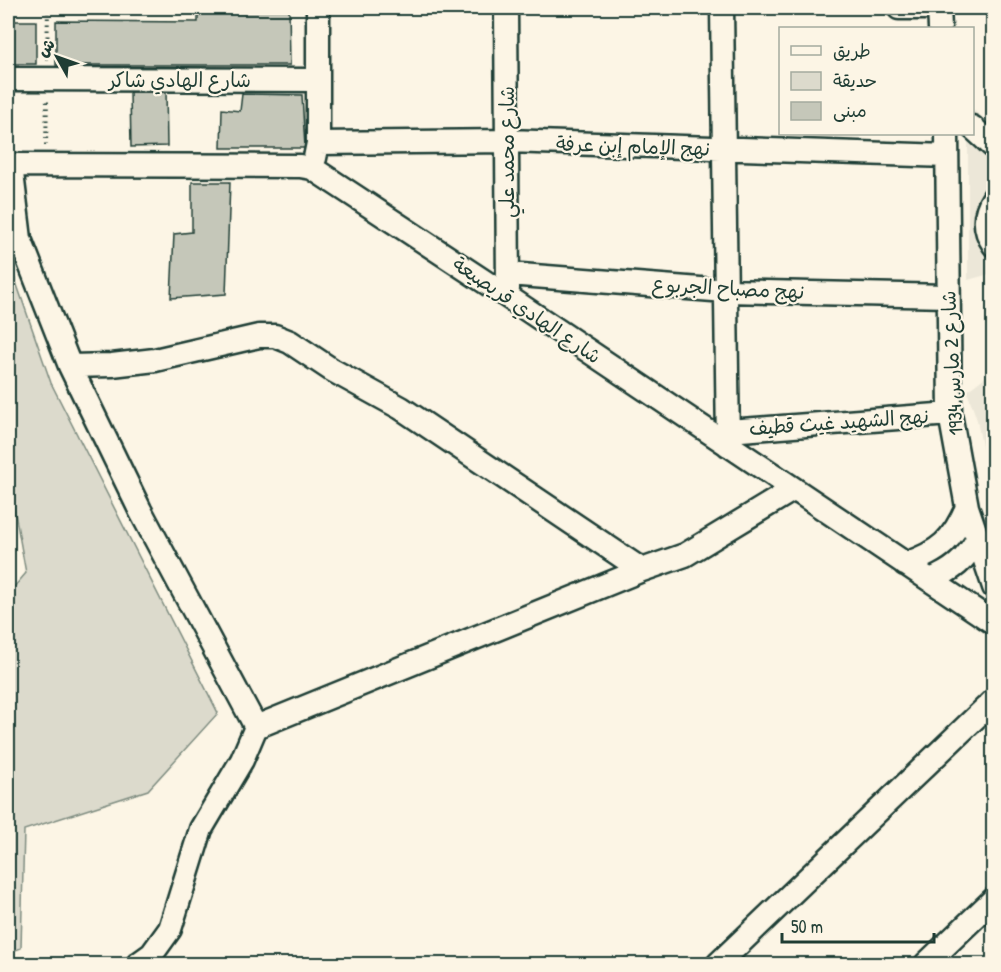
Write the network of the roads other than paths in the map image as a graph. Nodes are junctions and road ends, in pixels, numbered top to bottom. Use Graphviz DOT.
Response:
graph roads {
  1 [pos="318,8"];
  2 [pos="506,8"];
  3 [pos="722,8"];
  4 [pos="899,8"];
  5 [pos="939,15"];
  6 [pos="8,79"];
  7 [pos="317,80"];
  8 [pos="974,129"];
  9 [pos="947,135"];
  10 [pos="508,141"];
  11 [pos="318,143"];
  12 [pos="993,147"];
  13 [pos="723,150"];
  14 [pos="947,156"];
  15 [pos="9,165"];
  16 [pos="312,168"];
  17 [pos="993,197"];
  18 [pos="993,245"];
  19 [pos="508,274"];
  20 [pos="726,291"];
  21 [pos="948,296"];
  22 [pos="508,297"];
  23 [pos="70,366"];
  24 [pos="950,414"];
  25 [pos="728,438"];
  26 [pos="794,489"];
  27 [pos="968,507"];
  28 [pos="978,539"];
  29 [pos="905,564"];
  30 [pos="642,570"];
  31 [pos="930,580"];
  32 [pos="993,586"];
  33 [pos="993,623"];
  34 [pos="993,700"];
  35 [pos="256,727"];
  36 [pos="993,883"];
  37 [pos="988,904"];
  38 [pos="138,964"];
  39 [pos="718,964"];
  40 [pos="926,964"];
  1 -- 7 [label="street"];
  2 -- 10 [label="street, شارع محمد علي"];
  3 -- 13 [label="street"];
  4 -- 5 [label="street"];
  6 -- 7 [label="street, شارع الهادي شاكر"];
  7 -- 11 [label="street"];
  8 -- 12 [label="street"];
  9 -- 14 [label="street, شارع 2 مارس 1934"];
  10 -- 11 [label="street, نهج الإمام إبن عرفة"];
  10 -- 13 [label="street, نهج الإمام إبن عرفة"];
  10 -- 19 [label="street, شارع محمد علي"];
  11 -- 16 [label="street"];
  13 -- 14 [label="street, نهج الإمام إبن عرفة"];
  13 -- 20 [label="street"];
  14 -- 21 [label="street, شارع 2 مارس 1934"];
  15 -- 16 [label="street, شارع الهادي قريصيعة"];
  15 -- 23 [label="street"];
  16 -- 22 [label="street, شارع الهادي قريصيعة"];
  17 -- 18 [label="street"];
  19 -- 20 [label="street, نهج مصباح الجربوع"];
  19 -- 22 [label="street, شارع محمد علي"];
  20 -- 21 [label="street, نهج مصباح الجربوع"];
  20 -- 25 [label="street"];
  21 -- 24 [label="street, شارع 2 مارس 1934"];
  22 -- 25 [label="street, شارع الهادي قريصيعة"];
  23 -- 30 [label="street"];
  23 -- 35 [label="street"];
  24 -- 25 [label="street, نهج الشهيد غيث قطيف"];
  24 -- 27 [label="street, شارع 2 مارس 1934"];
  25 -- 26 [label="street, شارع الهادي قريصيعة"];
  26 -- 29 [label="street, شارع الهادي قريصيعة"];
  26 -- 30 [label="street"];
  27 -- 28 [label="street, شارع 2 مارس 1934"];
  27 -- 29 [label="street"];
  28 -- 31 [label="street"];
  28 -- 32 [label="street, شارع 2 مارس 1934"];
  29 -- 31 [label="street, شارع الهادي قريصيعة"];
  30 -- 35 [label="street"];
  31 -- 33 [label="street, شارع الهادي قريصيعة"];
  34 -- 39 [label="street"];
  35 -- 38 [label="street"];
  36 -- 37 [label="street"];
  37 -- 40 [label="street"];
}
